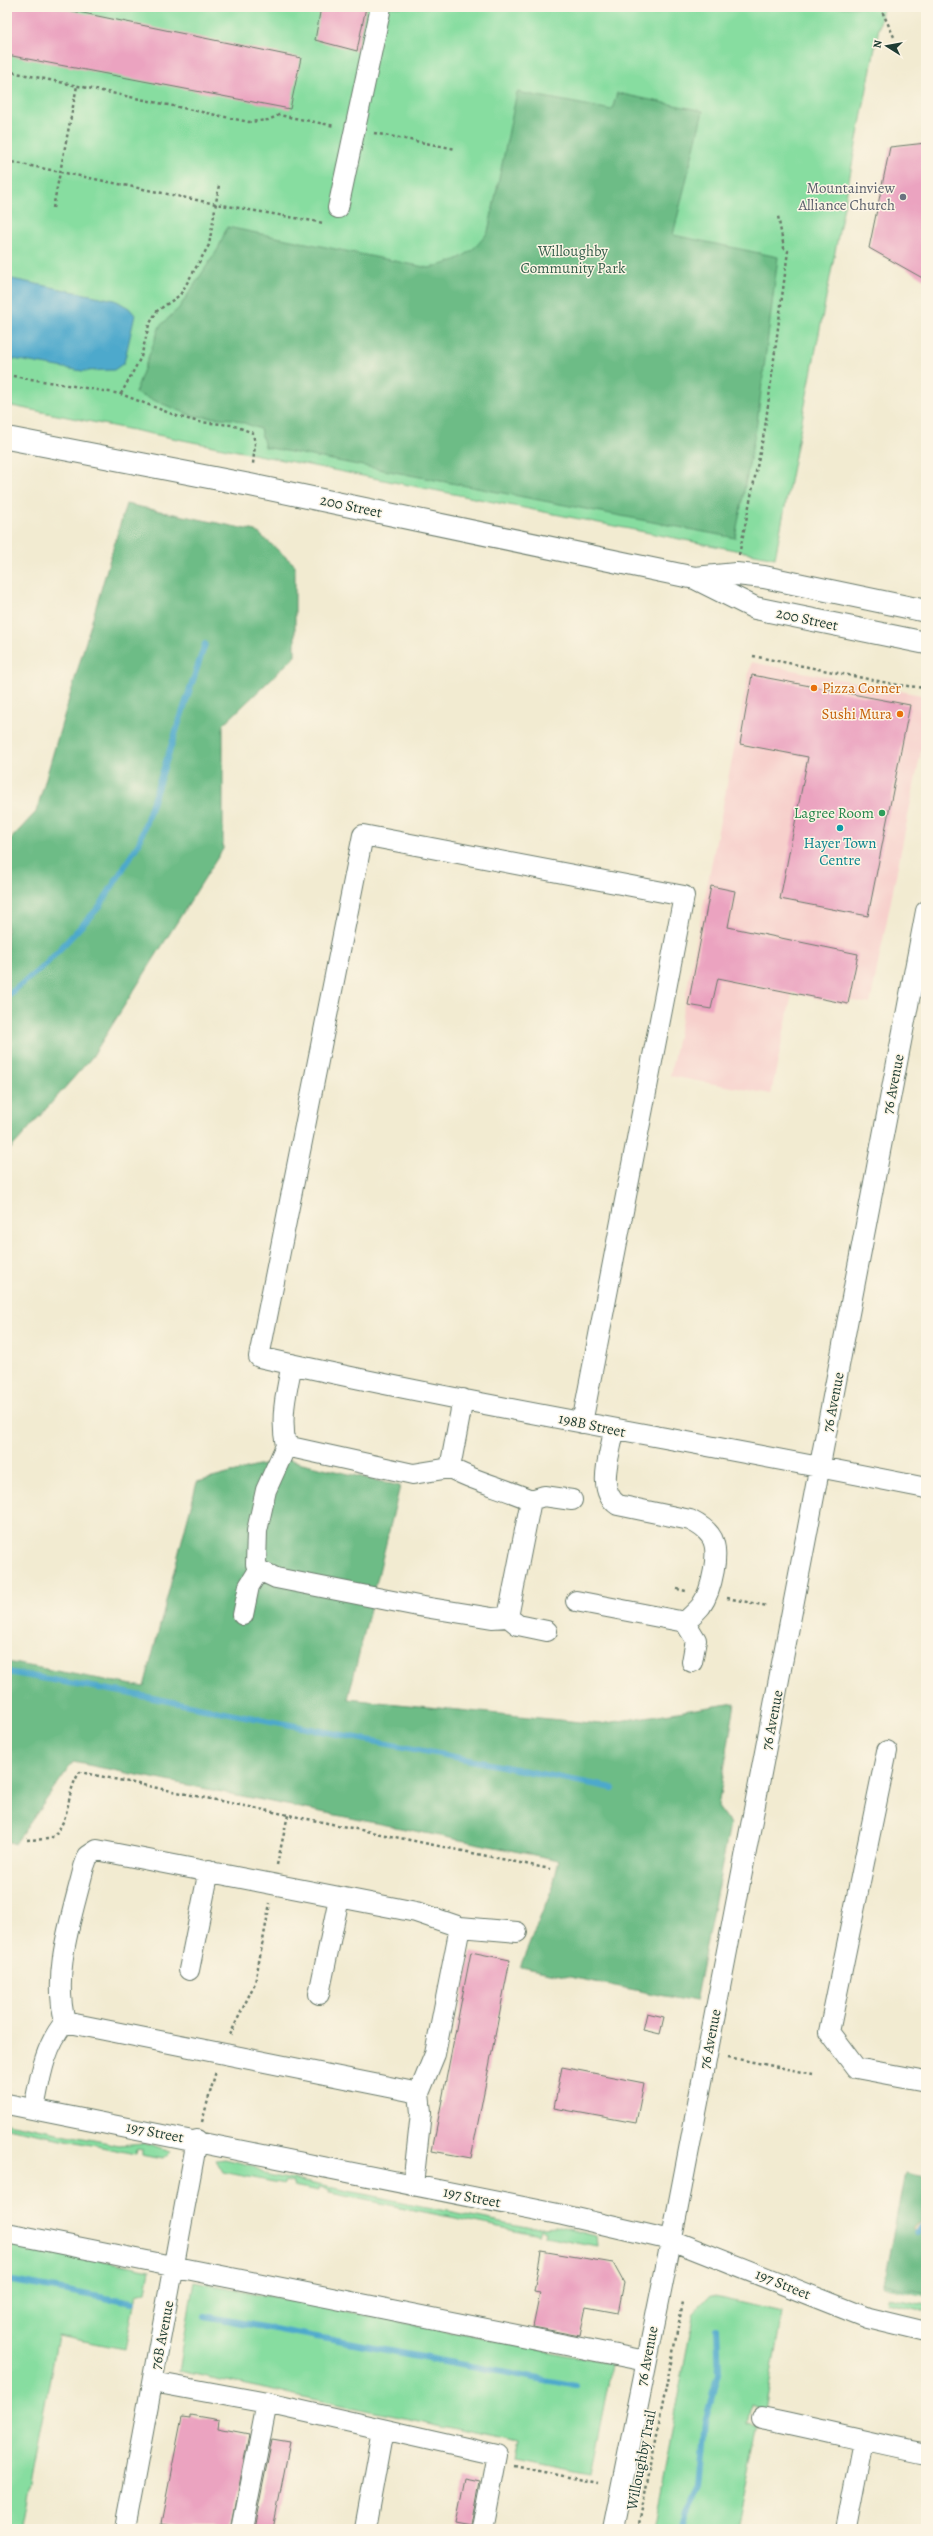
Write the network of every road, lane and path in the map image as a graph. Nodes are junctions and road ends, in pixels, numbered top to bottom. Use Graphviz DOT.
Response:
graph roads {
  1 [pos="381,7"];
  2 [pos="880,7"];
  3 [pos="895,39"];
  4 [pos="7,71"];
  5 [pos="77,86"];
  6 [pos="355,130"];
  7 [pos="456,149"];
  8 [pos="7,161"];
  9 [pos="60,172"];
  10 [pos="219,185"];
  11 [pos="216,204"];
  12 [pos="53,208"];
  13 [pos="338,208"];
  14 [pos="778,216"];
  15 [pos="7,375"];
  16 [pos="121,394"];
  17 [pos="7,438"];
  18 [pos="250,485"];
  19 [pos="736,574"];
  20 [pos="695,578"];
  21 [pos="926,611"];
  22 [pos="926,643"];
  23 [pos="753,656"];
  24 [pos="926,688"];
  25 [pos="926,911"];
  26 [pos="292,1364"];
  27 [pos="463,1400"];
  28 [pos="582,1423"];
  29 [pos="614,1430"];
  30 [pos="286,1446"];
  31 [pos="820,1466"];
  32 [pos="450,1468"];
  33 [pos="926,1488"];
  34 [pos="531,1500"];
  35 [pos="572,1500"];
  36 [pos="259,1570"];
  37 [pos="576,1601"];
  38 [pos="243,1615"];
  39 [pos="508,1617"];
  40 [pos="686,1622"];
  41 [pos="547,1631"];
  42 [pos="692,1662"];
  43 [pos="887,1751"];
  44 [pos="288,1815"];
  45 [pos="27,1840"];
  46 [pos="550,1869"];
  47 [pos="209,1870"];
  48 [pos="274,1884"];
  49 [pos="339,1898"];
  50 [pos="460,1927"];
  51 [pos="517,1932"];
  52 [pos="189,1970"];
  53 [pos="319,1994"];
  54 [pos="64,2022"];
  55 [pos="221,2052"];
  56 [pos="728,2057"];
  57 [pos="813,2074"];
  58 [pos="926,2081"];
  59 [pos="419,2093"];
  60 [pos="7,2104"];
  61 [pos="34,2109"];
  62 [pos="197,2140"];
  63 [pos="413,2185"];
  64 [pos="7,2233"];
  65 [pos="671,2240"];
  66 [pos="175,2267"];
  67 [pos="683,2302"];
  68 [pos="926,2332"];
  69 [pos="646,2361"];
  70 [pos="153,2382"];
  71 [pos="267,2403"];
  72 [pos="762,2418"];
  73 [pos="383,2430"];
  74 [pos="863,2441"];
  75 [pos="926,2454"];
  76 [pos="506,2464"];
  77 [pos="598,2483"];
  78 [pos="125,2529"];
  79 [pos="242,2529"];
  80 [pos="365,2529"];
  81 [pos="483,2529"];
  82 [pos="613,2529"];
  83 [pos="638,2529"];
  84 [pos="846,2529"];
  1 -- 6 [label="street"];
  2 -- 3 [label="path"];
  4 -- 5 [label="path"];
  5 -- 6 [label="path"];
  5 -- 9 [label="path"];
  6 -- 7 [label="path"];
  6 -- 13 [label="street"];
  8 -- 9 [label="path"];
  9 -- 11 [label="path"];
  9 -- 12 [label="path"];
  10 -- 11 [label="path"];
  11 -- 13 [label="path"];
  11 -- 16 [label="path"];
  14 -- 19 [label="path"];
  15 -- 16 [label="path"];
  16 -- 18 [label="path"];
  17 -- 18 [label="main road, 200 Street"];
  18 -- 20 [label="main road, 200 Street"];
  19 -- 20 [label="main road, 200 Street"];
  19 -- 21 [label="main road, 200 Street"];
  20 -- 22 [label="main road, 200 Street"];
  23 -- 24 [label="path"];
  25 -- 31 [label="street, 76 Avenue"];
  26 -- 27 [label="street, 198B Street"];
  26 -- 28 [label="street, 198B Street"];
  26 -- 30 [label="street"];
  27 -- 28 [label="street, 198B Street"];
  27 -- 32 [label="street"];
  28 -- 29 [label="street, 198B Street"];
  29 -- 31 [label="street, 198B Street"];
  29 -- 40 [label="street"];
  30 -- 32 [label="street"];
  30 -- 36 [label="street"];
  31 -- 33 [label="street, 198B Street"];
  31 -- 65 [label="street, 76 Avenue"];
  32 -- 34 [label="street"];
  34 -- 35 [label="street"];
  34 -- 39 [label="street"];
  36 -- 38 [label="street"];
  36 -- 39 [label="street"];
  37 -- 40 [label="street"];
  39 -- 41 [label="street"];
  40 -- 42 [label="street"];
  43 -- 58 [label="street"];
  44 -- 45 [label="path"];
  44 -- 46 [label="path"];
  44 -- 48 [label="path"];
  47 -- 48 [label="street"];
  47 -- 52 [label="street"];
  47 -- 54 [label="street"];
  48 -- 49 [label="street"];
  48 -- 55 [label="path"];
  49 -- 50 [label="street"];
  49 -- 53 [label="street"];
  50 -- 51 [label="street"];
  50 -- 59 [label="street"];
  54 -- 55 [label="street"];
  54 -- 61 [label="street"];
  55 -- 59 [label="street"];
  55 -- 62 [label="path"];
  56 -- 57 [label="path"];
  59 -- 63 [label="street"];
  60 -- 61 [label="street, 197 Street"];
  61 -- 62 [label="street, 197 Street"];
  62 -- 63 [label="street, 197 Street"];
  62 -- 66 [label="street, 76B Avenue"];
  63 -- 65 [label="street, 197 Street"];
  64 -- 66 [label="street"];
  65 -- 68 [label="street, 197 Street"];
  65 -- 69 [label="street, 76 Avenue"];
  66 -- 69 [label="street"];
  66 -- 70 [label="street, 76B Avenue"];
  67 -- 83 [label="path, Willoughby Trail"];
  69 -- 82 [label="street, 76 Avenue"];
  70 -- 71 [label="street"];
  70 -- 78 [label="street, 76B Avenue"];
  71 -- 73 [label="street"];
  71 -- 79 [label="street"];
  72 -- 74 [label="street"];
  73 -- 80 [label="street"];
  73 -- 81 [label="street"];
  74 -- 75 [label="street"];
  74 -- 84 [label="street"];
  76 -- 77 [label="path"];
}
